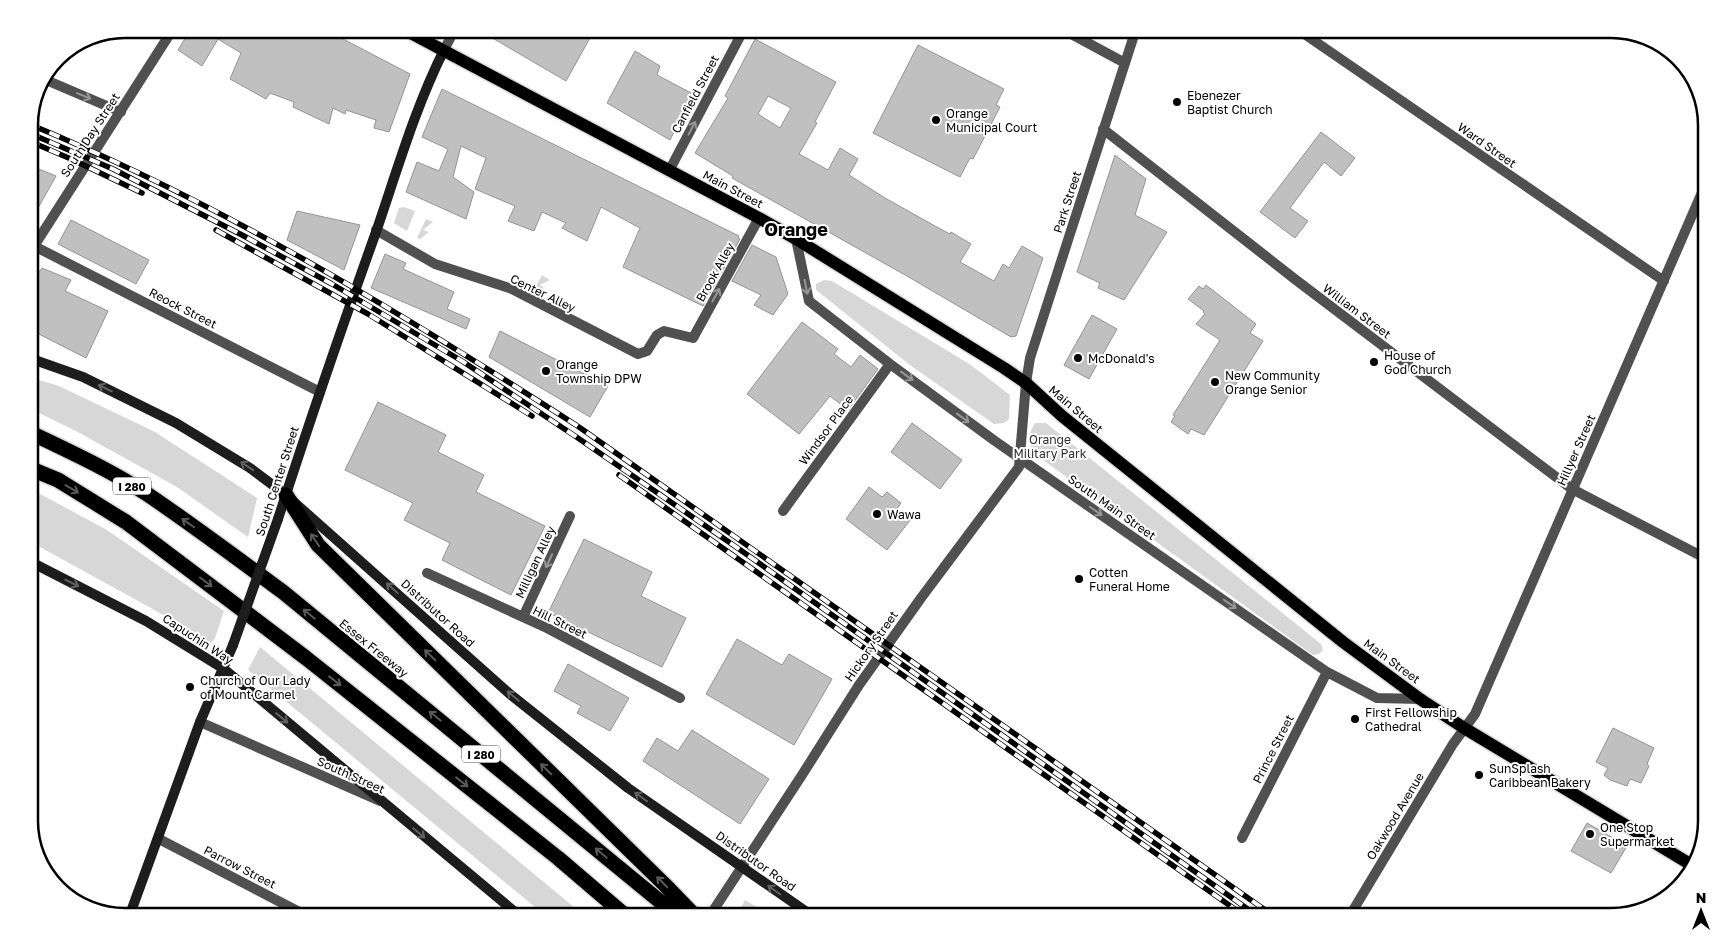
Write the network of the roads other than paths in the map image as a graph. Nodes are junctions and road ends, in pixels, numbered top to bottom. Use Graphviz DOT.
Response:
graph roads {
  1 [pos="166,38"];
  2 [pos="421,38"];
  3 [pos="450,38"];
  4 [pos="739,38"];
  5 [pos="1079,38"];
  6 [pos="1133,38"];
  7 [pos="1310,38"];
  8 [pos="444,50"];
  9 [pos="1125,63"];
  10 [pos="49,81"];
  11 [pos="121,112"];
  12 [pos="1103,129"];
  13 [pos="669,171"];
  14 [pos="1698,202"];
  15 [pos="759,218"];
  16 [pos="376,230"];
  17 [pos="796,239"];
  18 [pos="38,240"];
  19 [pos="38,253"];
  20 [pos="1664,281"];
  21 [pos="693,338"];
  22 [pos="38,361"];
  23 [pos="890,364"];
  24 [pos="1026,383"];
  25 [pos="320,392"];
  26 [pos="38,436"];
  27 [pos="1020,458"];
  28 [pos="38,472"];
  29 [pos="1572,489"];
  30 [pos="286,494"];
  31 [pos="783,511"];
  32 [pos="570,516"];
  33 [pos="1698,554"];
  34 [pos="38,566"];
  35 [pos="427,573"];
  36 [pos="523,618"];
  37 [pos="224,669"];
  38 [pos="1327,672"];
  39 [pos="680,698"];
  40 [pos="1420,698"];
  41 [pos="200,722"];
  42 [pos="1464,728"];
  43 [pos="382,802"];
  44 [pos="1242,838"];
  45 [pos="159,839"];
  46 [pos="1688,863"];
  47 [pos="742,868"];
  48 [pos="132,908"];
  49 [pos="292,908"];
  50 [pos="510,908"];
  51 [pos="615,908"];
  52 [pos="668,908"];
  53 [pos="687,908"];
  54 [pos="715,908"];
  55 [pos="801,908"];
  56 [pos="1354,908"];
  1 -- 11 [label="street, South Day Street"];
  2 -- 8 [label="main road, Main Street"];
  3 -- 8 [label="street"];
  13 -- 4 [label="street, Canfield Street, one-way"];
  5 -- 9 [label="street"];
  6 -- 9 [label="street, Park Street"];
  7 -- 20 [label="street, Ward Street"];
  8 -- 13 [label="main road, Main Street"];
  8 -- 16 [label="main road, South Center Street"];
  9 -- 12 [label="street, Park Street"];
  10 -- 11 [label="street, one-way"];
  11 -- 18 [label="street, South Day Street"];
  12 -- 24 [label="street, Park Street"];
  12 -- 29 [label="street, William Street"];
  13 -- 15 [label="main road, Main Street"];
  14 -- 20 [label="street, Hillyer Street"];
  15 -- 17 [label="main road, Main Street"];
  21 -- 15 [label="street, Brook Alley, one-way"];
  16 -- 21 [label="street, Center Alley"];
  16 -- 25 [label="main road, South Center Street"];
  17 -- 23 [label="street, South Main Street, one-way"];
  17 -- 24 [label="main road, Main Street"];
  19 -- 25 [label="street, Reock Street"];
  20 -- 29 [label="street, Hillyer Street"];
  30 -- 22 [label="main road, Distributor Road, one-way"];
  23 -- 27 [label="street, South Main Street, one-way"];
  23 -- 31 [label="street, Windsor Place"];
  24 -- 27 [label="street, Hickory Street"];
  24 -- 40 [label="main road, Main Street"];
  25 -- 30 [label="main road, South Center Street"];
  52 -- 26 [label="highway, Essex Freeway / I 280, one-way"];
  27 -- 38 [label="street, South Main Street, one-way"];
  27 -- 47 [label="street, Hickory Street"];
  28 -- 51 [label="highway, I 280, one-way"];
  29 -- 33 [label="street, William Street"];
  29 -- 42 [label="street, Hillyer Street"];
  30 -- 37 [label="main road, South Center Street, bridge"];
  47 -- 30 [label="main road, Distributor Road, one-way"];
  53 -- 30 [label="highway, one-way"];
  32 -- 36 [label="street, Milligan Alley, one-way"];
  34 -- 37 [label="main road, Capuchin Way, one-way"];
  35 -- 36 [label="street, Hill Street"];
  36 -- 39 [label="street, Hill Street"];
  37 -- 41 [label="main road, South Center Street"];
  37 -- 43 [label="main road, Capuchin Way, one-way"];
  38 -- 40 [label="street, South Main Street"];
  38 -- 44 [label="street, Prince Street"];
  40 -- 42 [label="main road, Main Street"];
  41 -- 43 [label="street, South Street"];
  41 -- 45 [label="main road, South Center Street"];
  42 -- 46 [label="main road, Main Street"];
  42 -- 56 [label="street, Oakwood Avenue"];
  43 -- 50 [label="main road, South Street, one-way"];
  45 -- 48 [label="main road, South Center Street"];
  45 -- 49 [label="street, Parrow Street"];
  47 -- 54 [label="street, Hickory Street"];
  55 -- 47 [label="main road, Distributor Road, one-way"];
}
